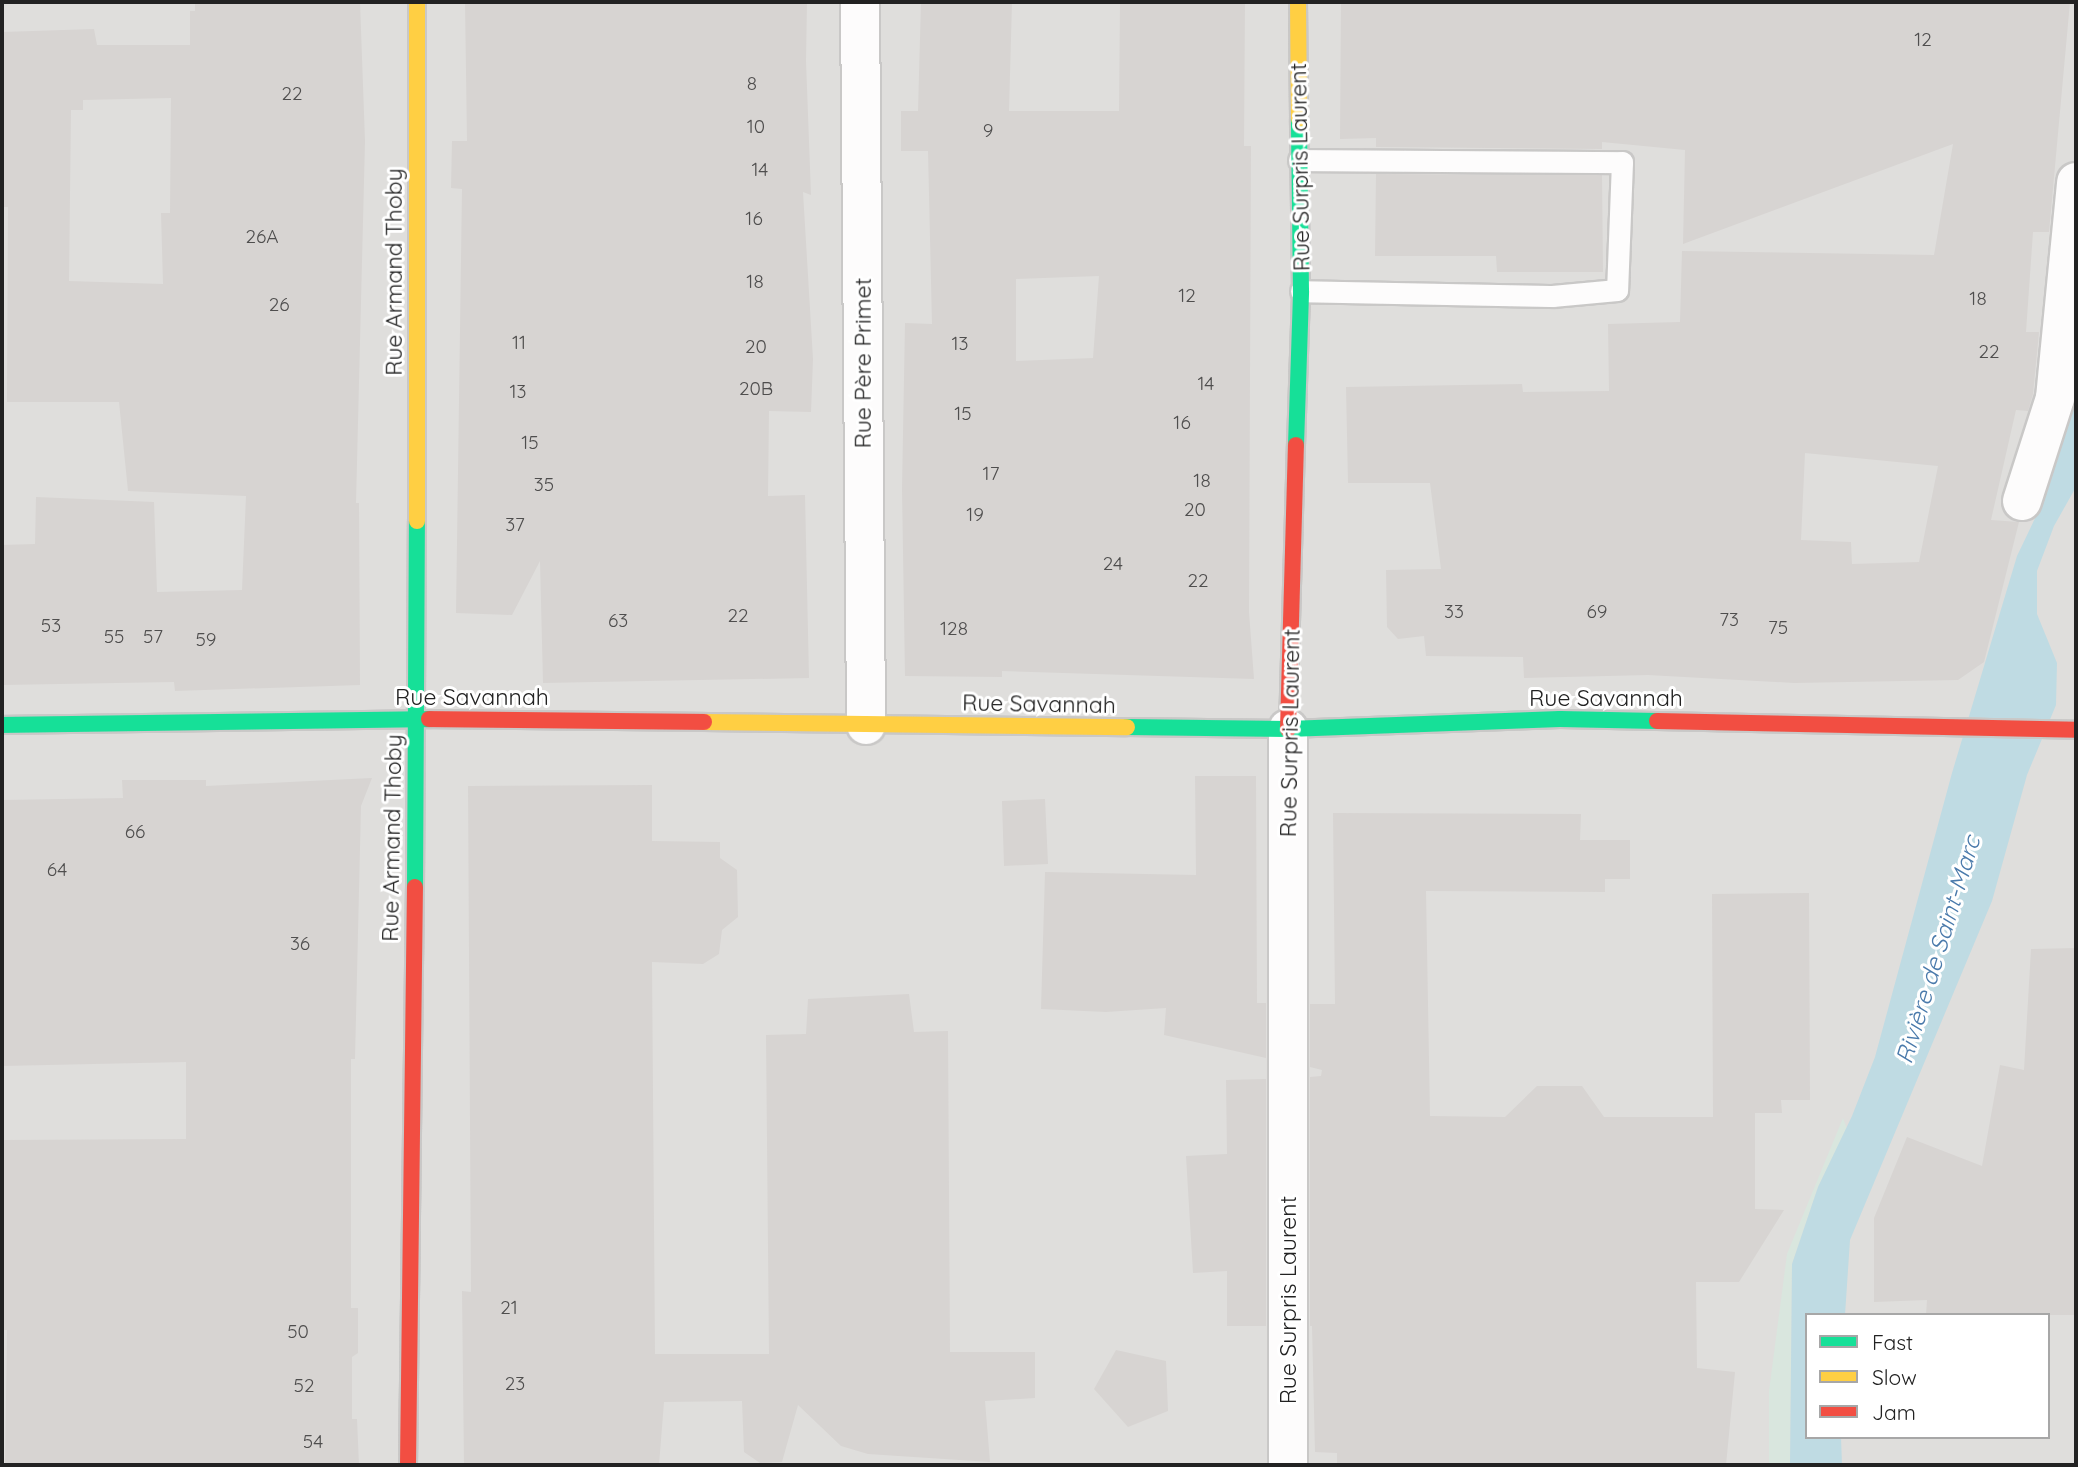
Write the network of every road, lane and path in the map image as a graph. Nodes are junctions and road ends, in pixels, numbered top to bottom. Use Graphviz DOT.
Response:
graph roads {
  1 [pos="417,2"];
  2 [pos="860,2"];
  3 [pos="1298,2"];
  4 [pos="1300,160"];
  5 [pos="2076,181"];
  6 [pos="1301,291"];
  7 [pos="2022,501"];
  8 [pos="417,719"];
  9 [pos="2,725"];
  10 [pos="866,725"];
  11 [pos="1288,729"];
  12 [pos="2076,730"];
  13 [pos="408,1465"];
  14 [pos="1288,1465"];
  1 -- 8 [label="street, Rue Armand Thoby"];
  2 -- 10 [label="street, Rue Père Primet"];
  3 -- 4 [label="street, Rue Surpris Laurent"];
  4 -- 6 [label="street, Rue Surpris Laurent"];
  4 -- 6 [label="lane"];
  5 -- 7 [label="street"];
  6 -- 11 [label="street, Rue Surpris Laurent"];
  8 -- 9 [label="street, Rue Savannah"];
  8 -- 10 [label="street, Rue Savannah"];
  8 -- 13 [label="street, Rue Armand Thoby"];
  10 -- 11 [label="street, Rue Savannah"];
  11 -- 12 [label="street, Rue Savannah"];
  11 -- 14 [label="street, Rue Surpris Laurent"];
}
